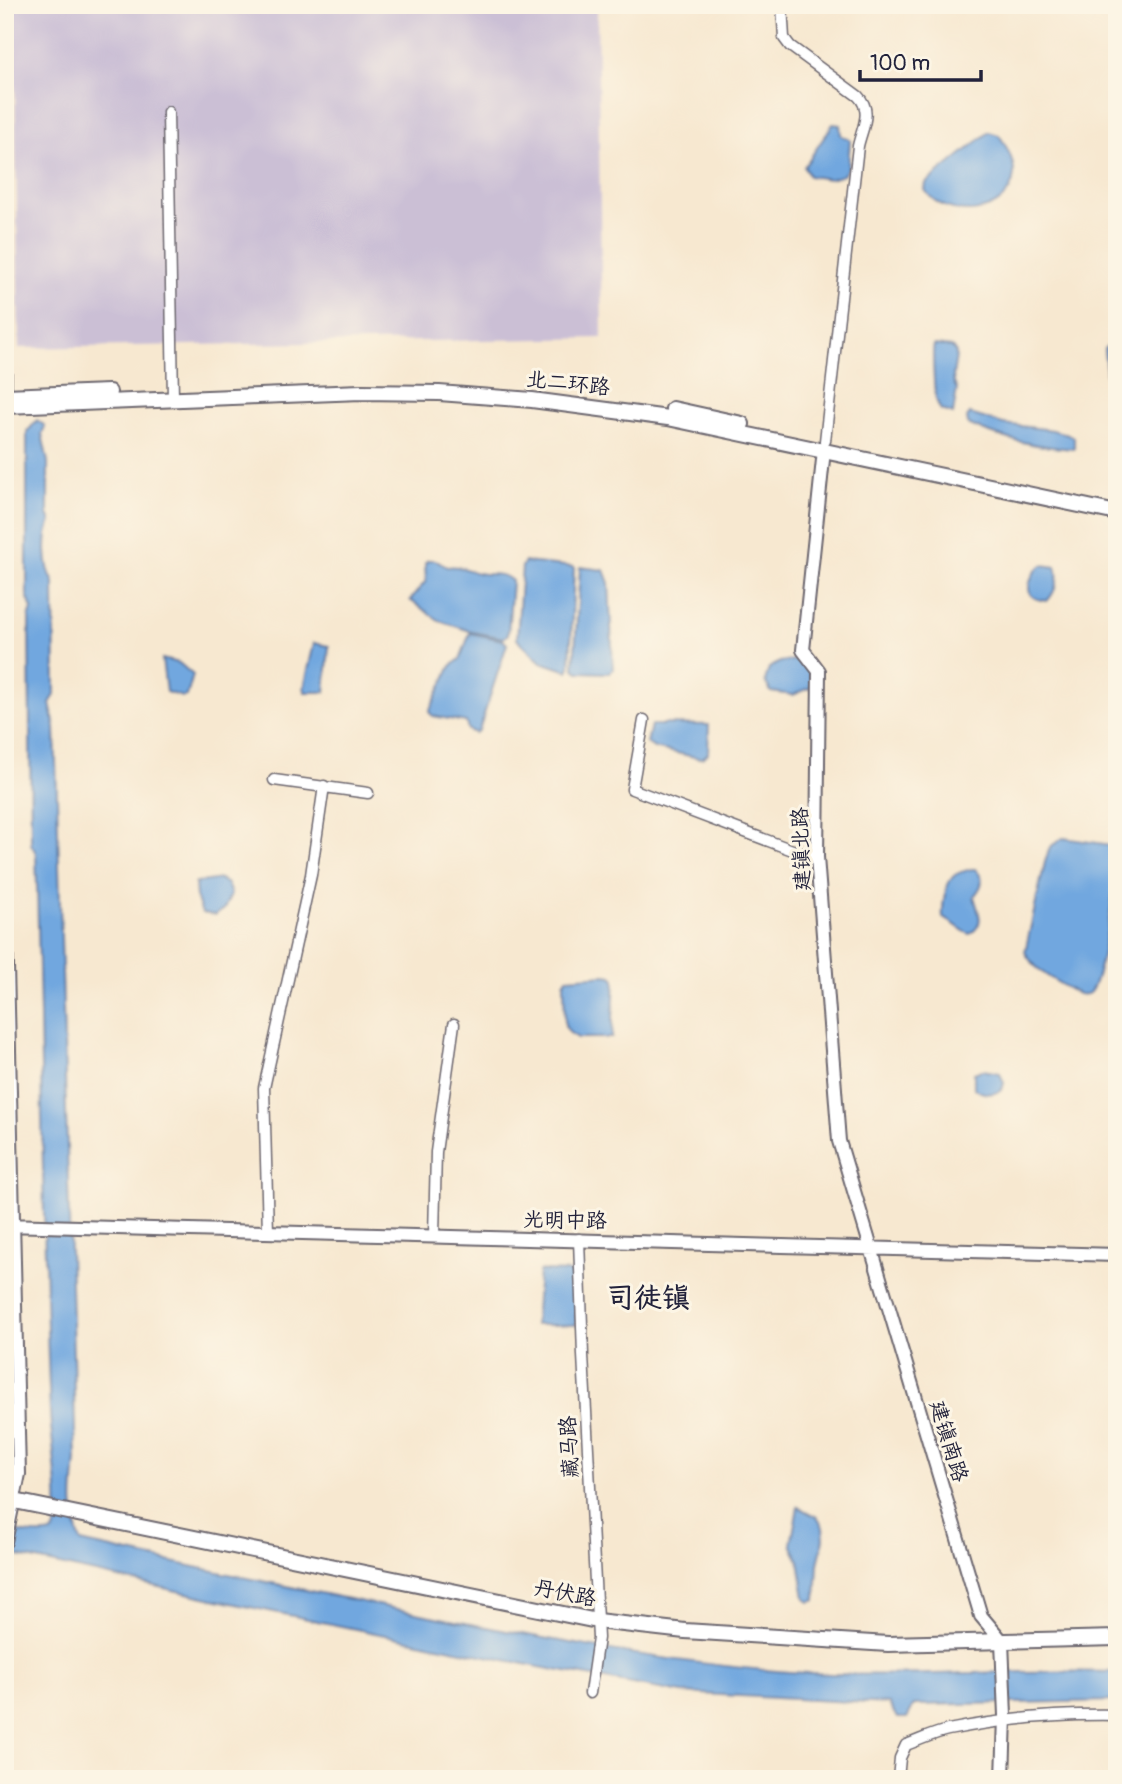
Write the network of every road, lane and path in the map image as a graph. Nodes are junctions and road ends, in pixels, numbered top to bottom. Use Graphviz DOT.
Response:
graph roads {
  1 [pos="782,5"];
  2 [pos="5,75"];
  3 [pos="168,111"];
  4 [pos="173,393"];
  5 [pos="5,396"];
  6 [pos="5,406"];
  7 [pos="825,446"];
  8 [pos="1117,503"];
  9 [pos="1117,513"];
  10 [pos="644,720"];
  11 [pos="274,780"];
  12 [pos="324,786"];
  13 [pos="368,793"];
  14 [pos="817,857"];
  15 [pos="5,881"];
  16 [pos="454,1024"];
  17 [pos="9,1225"];
  18 [pos="268,1232"];
  19 [pos="434,1236"];
  20 [pos="579,1239"];
  21 [pos="870,1248"];
  22 [pos="1117,1255"];
  23 [pos="10,1500"];
  24 [pos="5,1542"];
  25 [pos="597,1621"];
  26 [pos="1117,1638"];
  27 [pos="1002,1641"];
  28 [pos="591,1690"];
  29 [pos="1117,1715"];
  30 [pos="1005,1718"];
  31 [pos="898,1779"];
  32 [pos="1003,1779"];
  1 -- 7 [label="street"];
  2 -- 5 [label="street"];
  3 -- 4 [label="street"];
  4 -- 5 [label="main road, 北二环路"];
  4 -- 6 [label="main road, 北二环路"];
  4 -- 7 [label="main road, 北二环路"];
  7 -- 8 [label="main road, 北二环路"];
  7 -- 9 [label="main road, 北二环路"];
  7 -- 14 [label="street, 建镇北路"];
  10 -- 14 [label="street"];
  11 -- 12 [label="street"];
  12 -- 13 [label="street"];
  12 -- 18 [label="street"];
  14 -- 21 [label="street, 建镇北路"];
  15 -- 17 [label="street"];
  16 -- 19 [label="street"];
  17 -- 18 [label="street, 光明中路"];
  17 -- 23 [label="street"];
  18 -- 19 [label="street, 光明中路"];
  19 -- 20 [label="street, 光明中路"];
  20 -- 21 [label="street, 光明中路"];
  20 -- 25 [label="street, 藏马路"];
  21 -- 22 [label="street, 光明中路"];
  21 -- 27 [label="street, 建镇南路"];
  23 -- 24 [label="street"];
  23 -- 25 [label="main road, 丹伏路"];
  25 -- 27 [label="main road, 丹伏路"];
  25 -- 28 [label="street, 藏马路"];
  26 -- 27 [label="main road, 丹伏路"];
  27 -- 30 [label="street"];
  29 -- 30 [label="street"];
  30 -- 31 [label="street"];
  30 -- 32 [label="street"];
}
